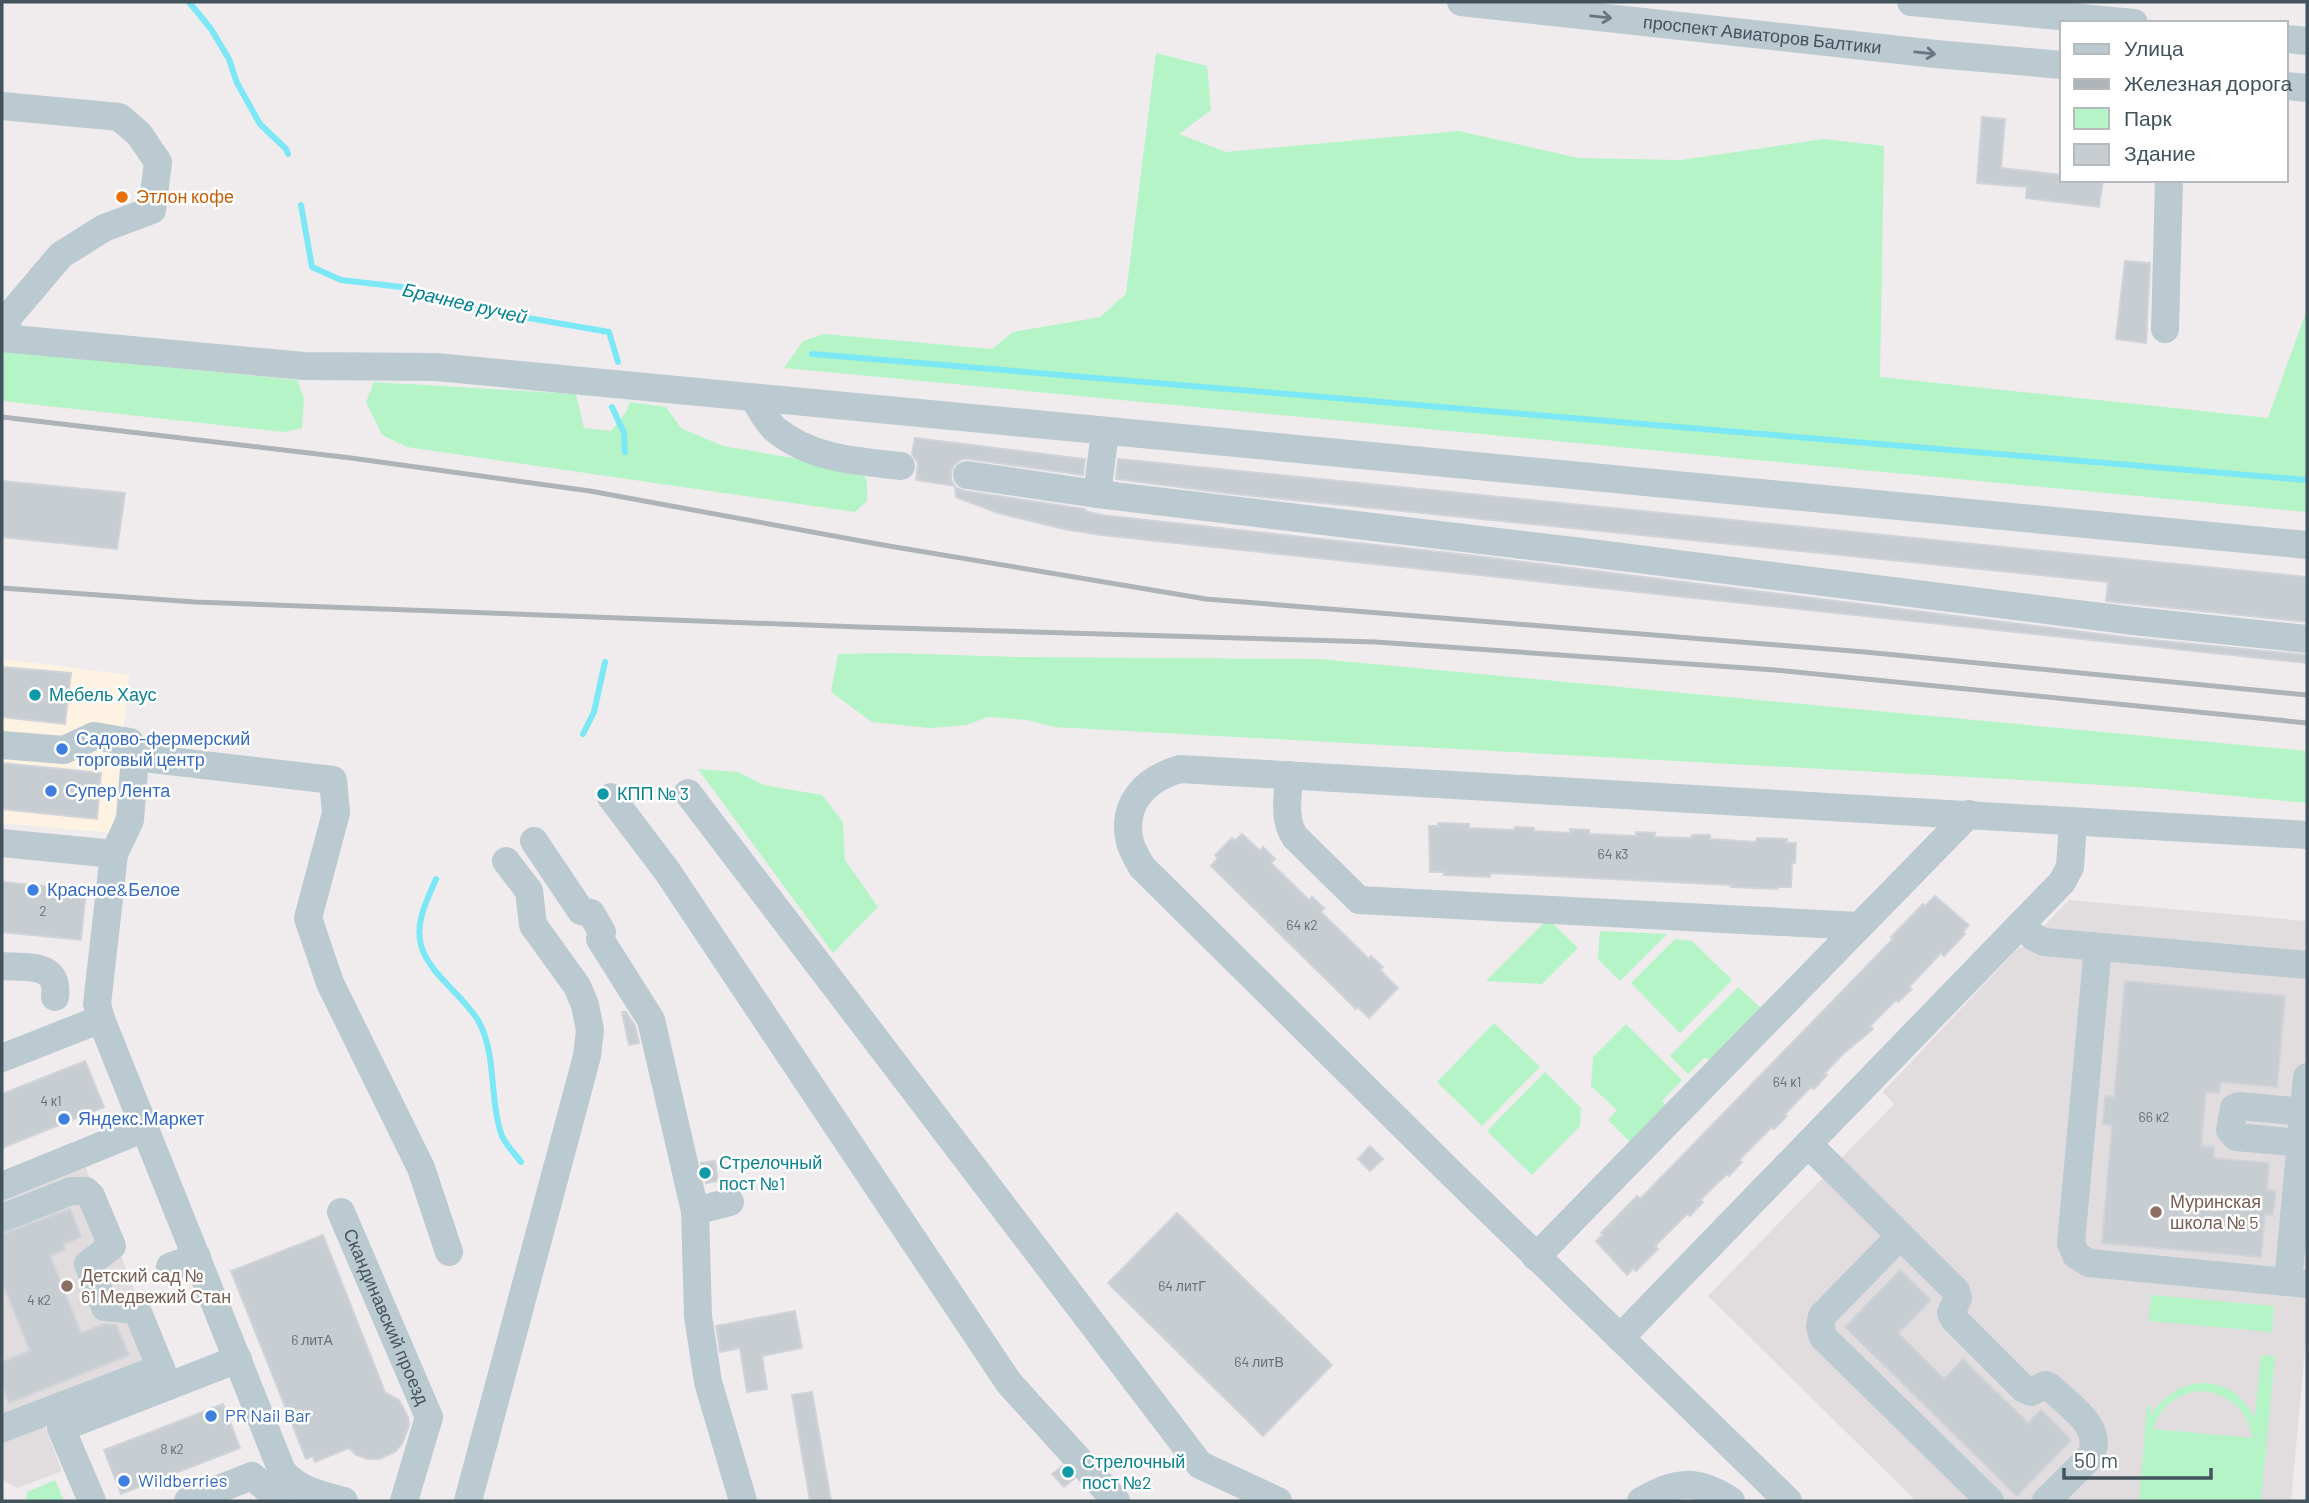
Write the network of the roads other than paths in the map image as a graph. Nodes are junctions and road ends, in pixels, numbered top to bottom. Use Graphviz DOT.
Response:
graph roads {
  1 [pos="1461,2"];
  2 [pos="1911,2"];
  3 [pos="2145,2"];
  4 [pos="2113,21"];
  5 [pos="2143,21"];
  6 [pos="2288,39"];
  7 [pos="2307,41"];
  8 [pos="2060,65"];
  9 [pos="2288,86"];
  10 [pos="2307,88"];
  11 [pos="2,106"];
  12 [pos="2169,182"];
  13 [pos="2165,329"];
  14 [pos="2,332"];
  15 [pos="2,338"];
  16 [pos="754,399"];
  17 [pos="1105,432"];
  18 [pos="901,466"];
  19 [pos="967,475"];
  20 [pos="1097,494"];
  21 [pos="2307,545"];
  22 [pos="2307,639"];
  23 [pos="2,745"];
  24 [pos="135,757"];
  25 [pos="1289,775"];
  26 [pos="688,793"];
  27 [pos="611,797"];
  28 [pos="1969,814"];
  29 [pos="2073,822"];
  30 [pos="2307,835"];
  31 [pos="534,841"];
  32 [pos="2,843"];
  33 [pos="114,854"];
  34 [pos="506,862"];
  35 [pos="2021,924"];
  36 [pos="1859,926"];
  37 [pos="2098,947"];
  38 [pos="2307,965"];
  39 [pos="2,966"];
  40 [pos="55,998"];
  41 [pos="102,1019"];
  42 [pos="2,1058"];
  43 [pos="2307,1077"];
  44 [pos="2304,1112"];
  45 [pos="145,1128"];
  46 [pos="2301,1143"];
  47 [pos="1808,1144"];
  48 [pos="2,1186"];
  49 [pos="730,1202"];
  50 [pos="695,1211"];
  51 [pos="341,1212"];
  52 [pos="2,1218"];
  53 [pos="1900,1236"];
  54 [pos="450,1252"];
  55 [pos="197,1257"];
  56 [pos="1536,1257"];
  57 [pos="170,1268"];
  58 [pos="2298,1283"];
  59 [pos="1620,1338"];
  60 [pos="237,1359"];
  61 [pos="164,1377"];
  62 [pos="2,1428"];
  63 [pos="292,1497"];
  64 [pos="92,1501"];
  65 [pos="188,1501"];
  66 [pos="344,1501"];
  67 [pos="404,1501"];
  68 [pos="468,1501"];
  69 [pos="743,1501"];
  70 [pos="1116,1501"];
  71 [pos="1278,1501"];
  72 [pos="1641,1501"];
  73 [pos="1731,1501"];
  74 [pos="1788,1501"];
  75 [pos="1990,1501"];
  76 [pos="2046,1501"];
  1 -- 8 [label="street, проспект Авиаторов Балтики, one-way"];
  2 -- 4 [label="street"];
  3 -- 5 [label="street"];
  6 -- 7 [label="street"];
  9 -- 10 [label="street"];
  11 -- 14 [label="street"];
  12 -- 13 [label="street"];
  15 -- 16 [label="street"];
  16 -- 17 [label="street"];
  16 -- 18 [label="street"];
  17 -- 20 [label="street"];
  17 -- 21 [label="street"];
  19 -- 20 [label="street"];
  20 -- 22 [label="street"];
  23 -- 24 [label="street"];
  24 -- 33 [label="street"];
  24 -- 54 [label="street"];
  25 -- 28 [label="street"];
  25 -- 36 [label="street"];
  25 -- 56 [label="street"];
  26 -- 71 [label="street"];
  27 -- 70 [label="street"];
  28 -- 29 [label="street"];
  28 -- 36 [label="street"];
  29 -- 30 [label="street"];
  29 -- 35 [label="street"];
  31 -- 50 [label="street"];
  32 -- 33 [label="street"];
  33 -- 41 [label="street"];
  34 -- 68 [label="street"];
  35 -- 37 [label="street"];
  35 -- 47 [label="street"];
  36 -- 56 [label="street"];
  37 -- 38 [label="street"];
  37 -- 58 [label="street"];
  39 -- 40 [label="street"];
  41 -- 42 [label="street"];
  41 -- 45 [label="street"];
  43 -- 44 [label="street"];
  44 -- 46 [label="street"];
  44 -- 46 [label="street"];
  45 -- 48 [label="street"];
  45 -- 55 [label="street"];
  46 -- 58 [label="street"];
  47 -- 53 [label="street"];
  47 -- 59 [label="street"];
  49 -- 50 [label="street"];
  50 -- 69 [label="street"];
  51 -- 67 [label="street, Скандинавский проезд"];
  52 -- 61 [label="street"];
  53 -- 75 [label="street"];
  53 -- 76 [label="street"];
  55 -- 57 [label="street"];
  55 -- 60 [label="street"];
  56 -- 59 [label="street"];
  59 -- 74 [label="street"];
  60 -- 61 [label="street"];
  60 -- 63 [label="street"];
  61 -- 62 [label="street"];
  61 -- 64 [label="street"];
  63 -- 65 [label="street"];
  63 -- 66 [label="street"];
  72 -- 73 [label="street"];
}
